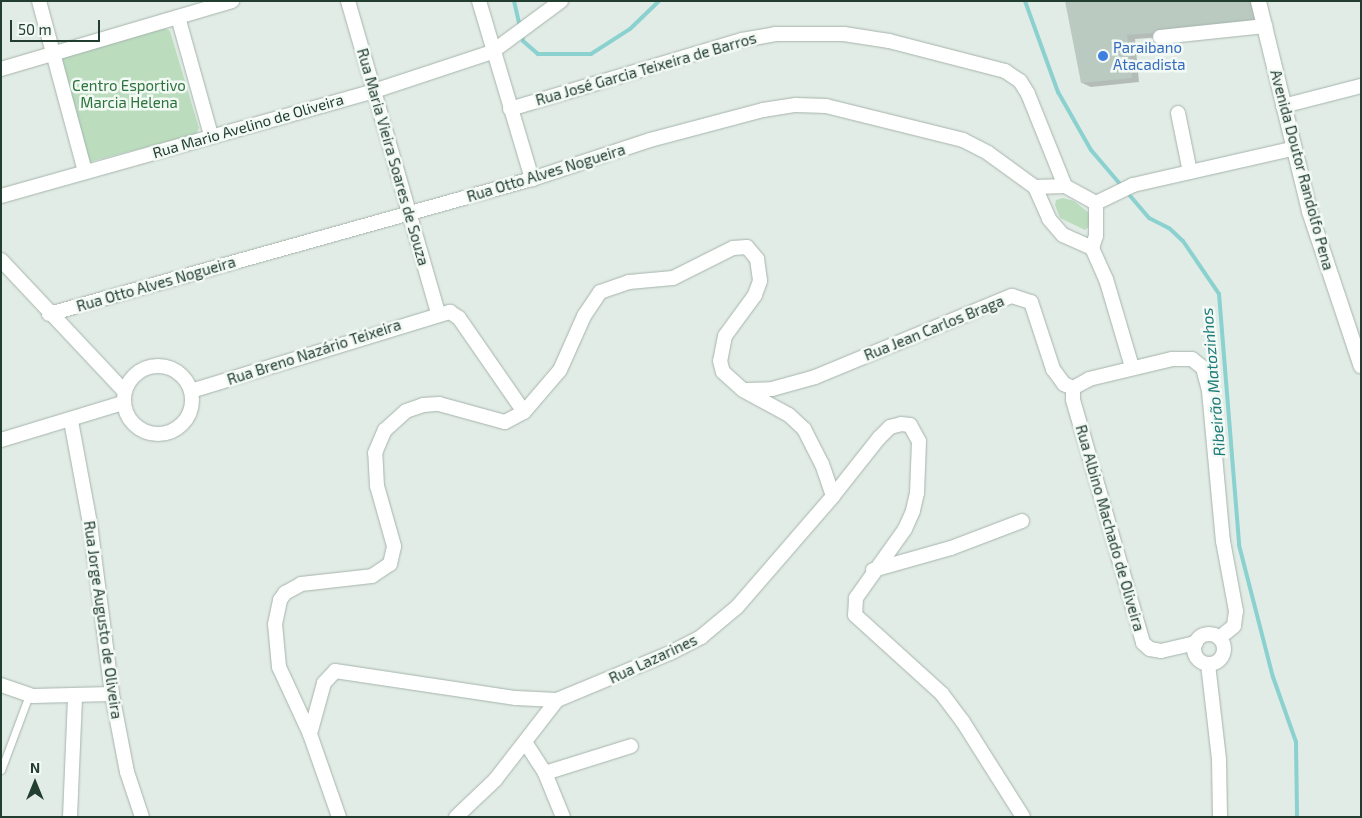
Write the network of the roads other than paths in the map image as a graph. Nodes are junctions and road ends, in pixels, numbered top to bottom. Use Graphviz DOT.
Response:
graph roads {
  1 [pos="39,1"];
  2 [pos="232,1"];
  3 [pos="348,1"];
  4 [pos="479,1"];
  5 [pos="561,1"];
  6 [pos="1258,1"];
  7 [pos="178,17"];
  8 [pos="1265,26"];
  9 [pos="1160,37"];
  10 [pos="492,52"];
  11 [pos="53,54"];
  12 [pos="1,69"];
  13 [pos="1361,86"];
  14 [pos="374,91"];
  15 [pos="1283,106"];
  16 [pos="510,109"];
  17 [pos="1178,114"];
  18 [pos="211,135"];
  19 [pos="1292,148"];
  20 [pos="85,172"];
  21 [pos="1190,172"];
  22 [pos="532,179"];
  23 [pos="1034,186"];
  24 [pos="1065,186"];
  25 [pos="1,196"];
  26 [pos="1096,203"];
  27 [pos="409,214"];
  28 [pos="1092,248"];
  29 [pos="1,260"];
  30 [pos="438,313"];
  31 [pos="49,314"];
  32 [pos="1132,366"];
  33 [pos="1361,366"];
  34 [pos="1073,388"];
  35 [pos="743,390"];
  36 [pos="191,392"];
  37 [pos="124,397"];
  38 [pos="524,412"];
  39 [pos="71,421"];
  40 [pos="1,440"];
  41 [pos="833,496"];
  42 [pos="1022,521"];
  43 [pos="873,570"];
  44 [pos="1219,638"];
  45 [pos="1196,643"];
  46 [pos="1208,664"];
  47 [pos="1,685"];
  48 [pos="112,694"];
  49 [pos="29,695"];
  50 [pos="75,697"];
  51 [pos="557,700"];
  52 [pos="310,734"];
  53 [pos="524,742"];
  54 [pos="631,746"];
  55 [pos="1,770"];
  56 [pos="545,773"];
  57 [pos="70,817"];
  58 [pos="142,817"];
  59 [pos="339,817"];
  60 [pos="456,817"];
  61 [pos="563,817"];
  62 [pos="1023,817"];
  63 [pos="1220,817"];
  1 -- 11 [label="street"];
  2 -- 7 [label="street"];
  3 -- 14 [label="street, Rua Maria Vieira Soares de Souza"];
  4 -- 10 [label="street"];
  5 -- 10 [label="street, Rua Mario Avelino de Oliveira"];
  6 -- 8 [label="main road, Avenida Doutor Randolfo Pena"];
  7 -- 11 [label="street"];
  7 -- 18 [label="street"];
  8 -- 9 [label="street"];
  8 -- 15 [label="main road, Avenida Doutor Randolfo Pena"];
  10 -- 14 [label="street, Rua Mario Avelino de Oliveira"];
  10 -- 16 [label="street"];
  11 -- 12 [label="street"];
  11 -- 20 [label="street"];
  13 -- 15 [label="street"];
  14 -- 18 [label="street, Rua Mario Avelino de Oliveira"];
  14 -- 27 [label="street, Rua Maria Vieira Soares de Souza"];
  15 -- 19 [label="main road, Avenida Doutor Randolfo Pena"];
  16 -- 22 [label="street"];
  16 -- 24 [label="street, Rua José Garcia Teixeira de Barros"];
  17 -- 21 [label="street"];
  18 -- 20 [label="street, Rua Mario Avelino de Oliveira"];
  19 -- 21 [label="street"];
  19 -- 33 [label="main road, Avenida Doutor Randolfo Pena"];
  20 -- 25 [label="street, Rua Mario Avelino de Oliveira"];
  21 -- 26 [label="street"];
  22 -- 23 [label="street, Rua Otto Alves Nogueira"];
  22 -- 27 [label="street, Rua Otto Alves Nogueira"];
  23 -- 24 [label="street"];
  23 -- 28 [label="street"];
  24 -- 26 [label="street"];
  26 -- 28 [label="street"];
  27 -- 30 [label="street, Rua Maria Vieira Soares de Souza"];
  27 -- 31 [label="street, Rua Otto Alves Nogueira"];
  28 -- 32 [label="street"];
  29 -- 31 [label="street"];
  30 -- 36 [label="street, Rua Breno Nazário Teixeira"];
  30 -- 38 [label="street"];
  31 -- 37 [label="street"];
  32 -- 34 [label="street"];
  32 -- 44 [label="street"];
  34 -- 35 [label="street, Rua Jean Carlos Braga"];
  34 -- 45 [label="street, Rua Albino Machado de Oliveira"];
  35 -- 38 [label="street"];
  35 -- 41 [label="street"];
  36 -- 37 [label="street"];
  36 -- 37 [label="street"];
  37 -- 39 [label="street"];
  38 -- 52 [label="street"];
  39 -- 40 [label="street"];
  39 -- 48 [label="street, Rua Jorge Augusto de Oliveira"];
  41 -- 43 [label="street, Rua Lazarines"];
  41 -- 51 [label="street, Rua Lazarines"];
  42 -- 43 [label="street"];
  43 -- 62 [label="street, Rua Lazarines"];
  44 -- 45 [label="street"];
  44 -- 46 [label="street"];
  45 -- 46 [label="street"];
  46 -- 63 [label="street"];
  47 -- 49 [label="street"];
  48 -- 50 [label="street"];
  48 -- 58 [label="street, Rua Jorge Augusto de Oliveira"];
  49 -- 50 [label="street"];
  49 -- 55 [label="lane"];
  50 -- 57 [label="street"];
  51 -- 52 [label="street, Rua Lazarines"];
  51 -- 53 [label="street"];
  52 -- 59 [label="street"];
  53 -- 56 [label="street"];
  53 -- 60 [label="street"];
  54 -- 56 [label="street"];
  56 -- 61 [label="street"];
}
